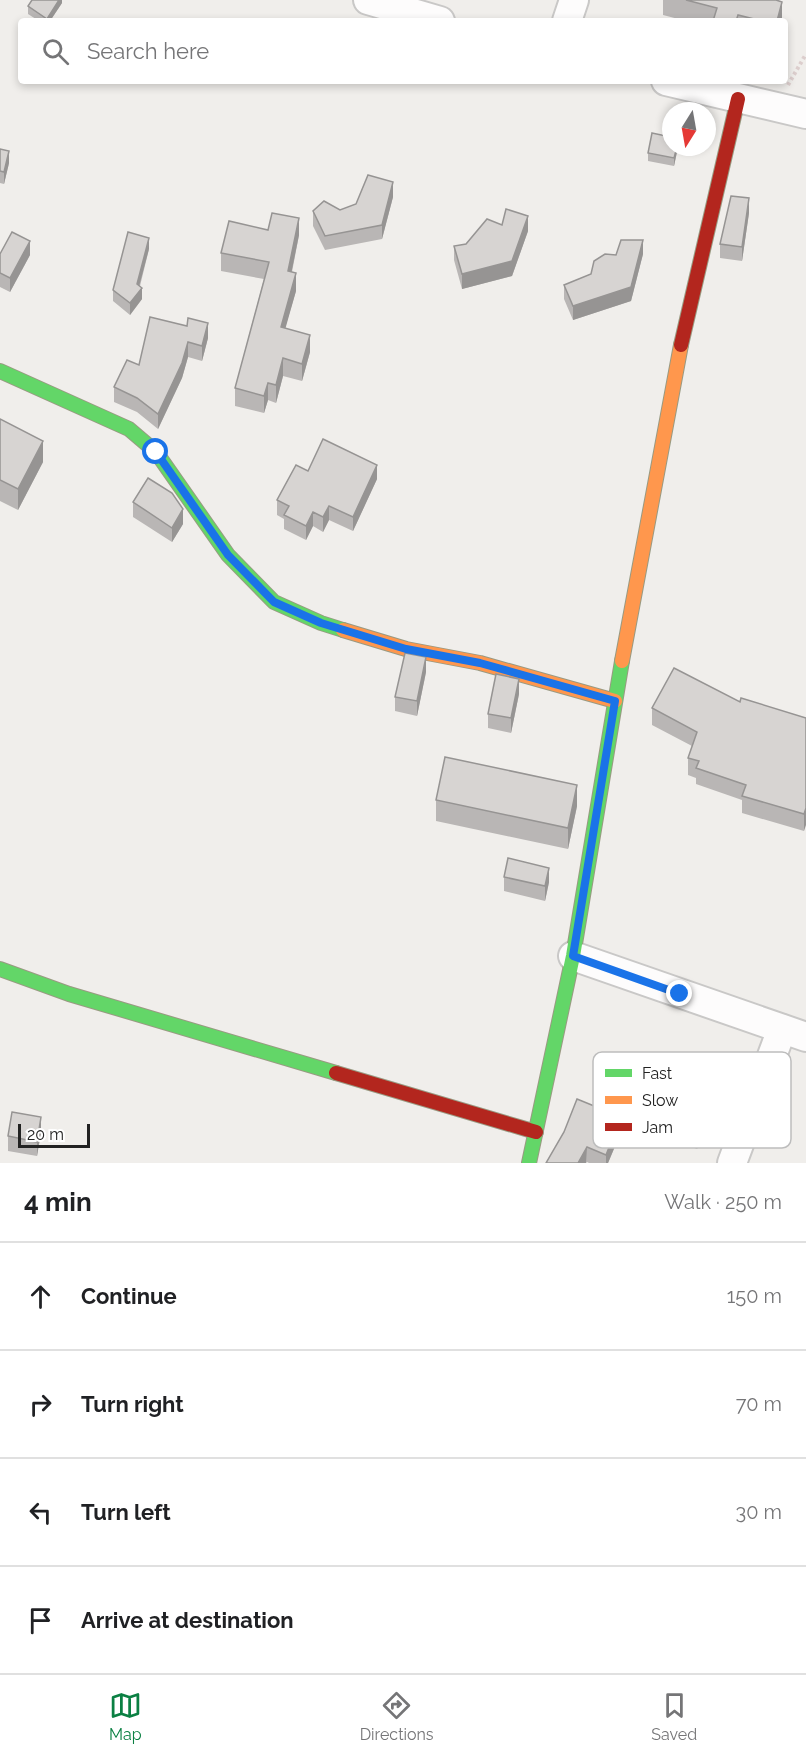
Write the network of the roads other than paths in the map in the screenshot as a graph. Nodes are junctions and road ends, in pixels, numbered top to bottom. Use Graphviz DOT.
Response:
graph roads {
  1 [pos="574,0"];
  2 [pos="386,3"];
  3 [pos="431,18"];
  4 [pos="568,18"];
  5 [pos="678,84"];
  6 [pos="738,99"];
  7 [pos="795,112"];
  8 [pos="0,371"];
  9 [pos="615,701"];
  10 [pos="573,956"];
  11 [pos="0,969"];
  12 [pos="794,1033"];
  13 [pos="785,1052"];
  14 [pos="536,1132"];
  15 [pos="739,1148"];
  16 [pos="529,1163"];
  17 [pos="732,1163"];
  1 -- 4 [label="street"];
  2 -- 3 [label="street"];
  5 -- 6 [label="street"];
  6 -- 7 [label="street"];
  6 -- 9 [label="street"];
  8 -- 9 [label="street"];
  9 -- 10 [label="street"];
  10 -- 12 [label="street"];
  10 -- 14 [label="street"];
  11 -- 14 [label="street"];
  12 -- 13 [label="street"];
  14 -- 16 [label="street"];
  15 -- 17 [label="street"];
}
